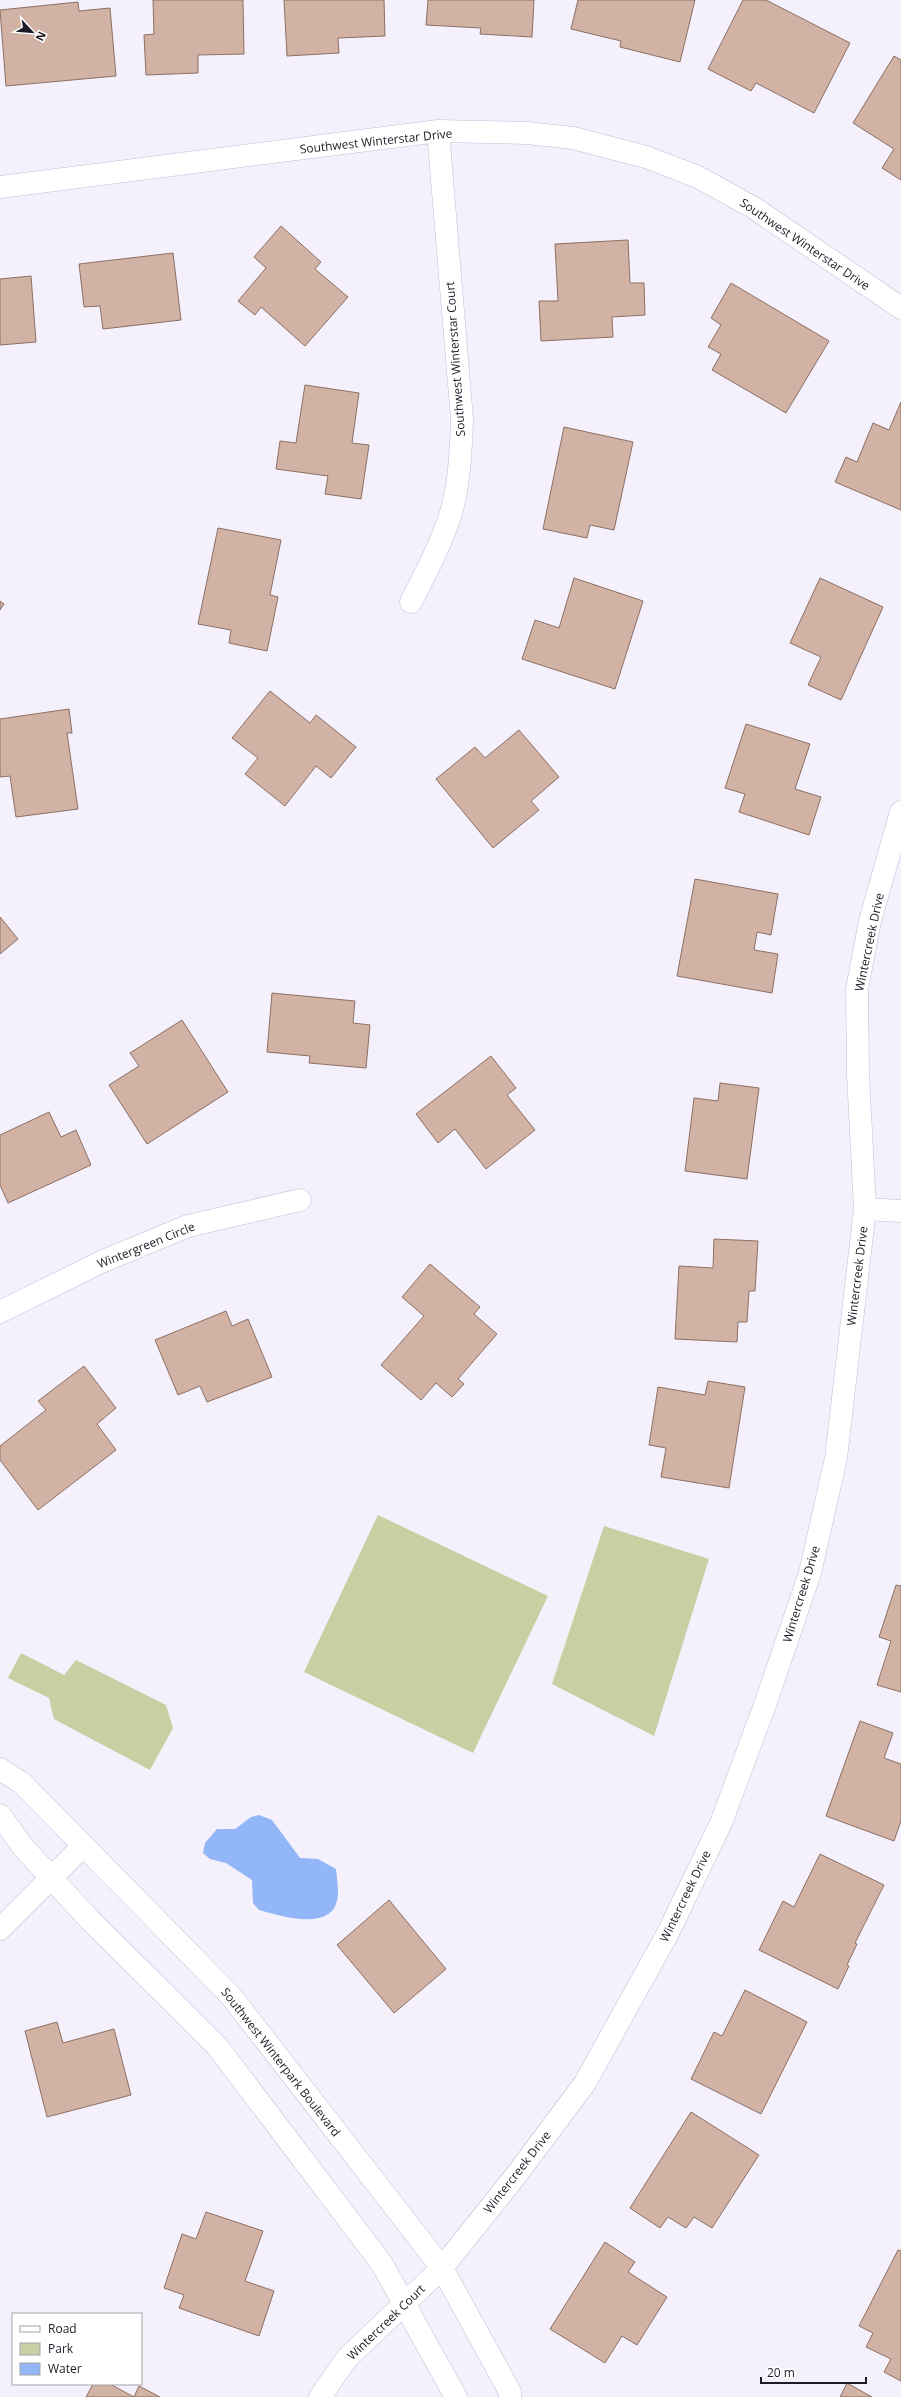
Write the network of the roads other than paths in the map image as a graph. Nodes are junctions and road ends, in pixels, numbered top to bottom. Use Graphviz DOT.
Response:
graph roads {
  1 [pos="438,131"];
  2 [pos="0,187"];
  3 [pos="901,308"];
  4 [pos="411,602"];
  5 [pos="901,812"];
  6 [pos="300,1200"];
  7 [pos="865,1209"];
  8 [pos="901,1211"];
  9 [pos="0,1312"];
  10 [pos="0,1769"];
  11 [pos="0,1815"];
  12 [pos="83,1846"];
  13 [pos="51,1878"];
  14 [pos="0,1929"];
  15 [pos="442,2268"];
  16 [pos="404,2304"];
  17 [pos="320,2397"];
  18 [pos="456,2397"];
  19 [pos="510,2397"];
  1 -- 2 [label="street, Southwest Winterstar Drive"];
  1 -- 3 [label="street, Southwest Winterstar Drive"];
  1 -- 4 [label="street, Southwest Winterstar Court"];
  5 -- 7 [label="street, Wintercreek Drive"];
  6 -- 9 [label="street, Wintergreen Circle"];
  7 -- 8 [label="street"];
  7 -- 15 [label="street, Wintercreek Drive"];
  10 -- 12 [label="street, Southwest Winterpark Boulevard"];
  11 -- 13 [label="street"];
  12 -- 13 [label="street"];
  12 -- 15 [label="street, Southwest Winterpark Boulevard"];
  13 -- 14 [label="street"];
  13 -- 16 [label="street"];
  15 -- 16 [label="street, Wintercreek Court"];
  15 -- 19 [label="street, Southwest Winterpark Boulevard"];
  16 -- 17 [label="street, Wintercreek Court"];
  16 -- 18 [label="street"];
}
